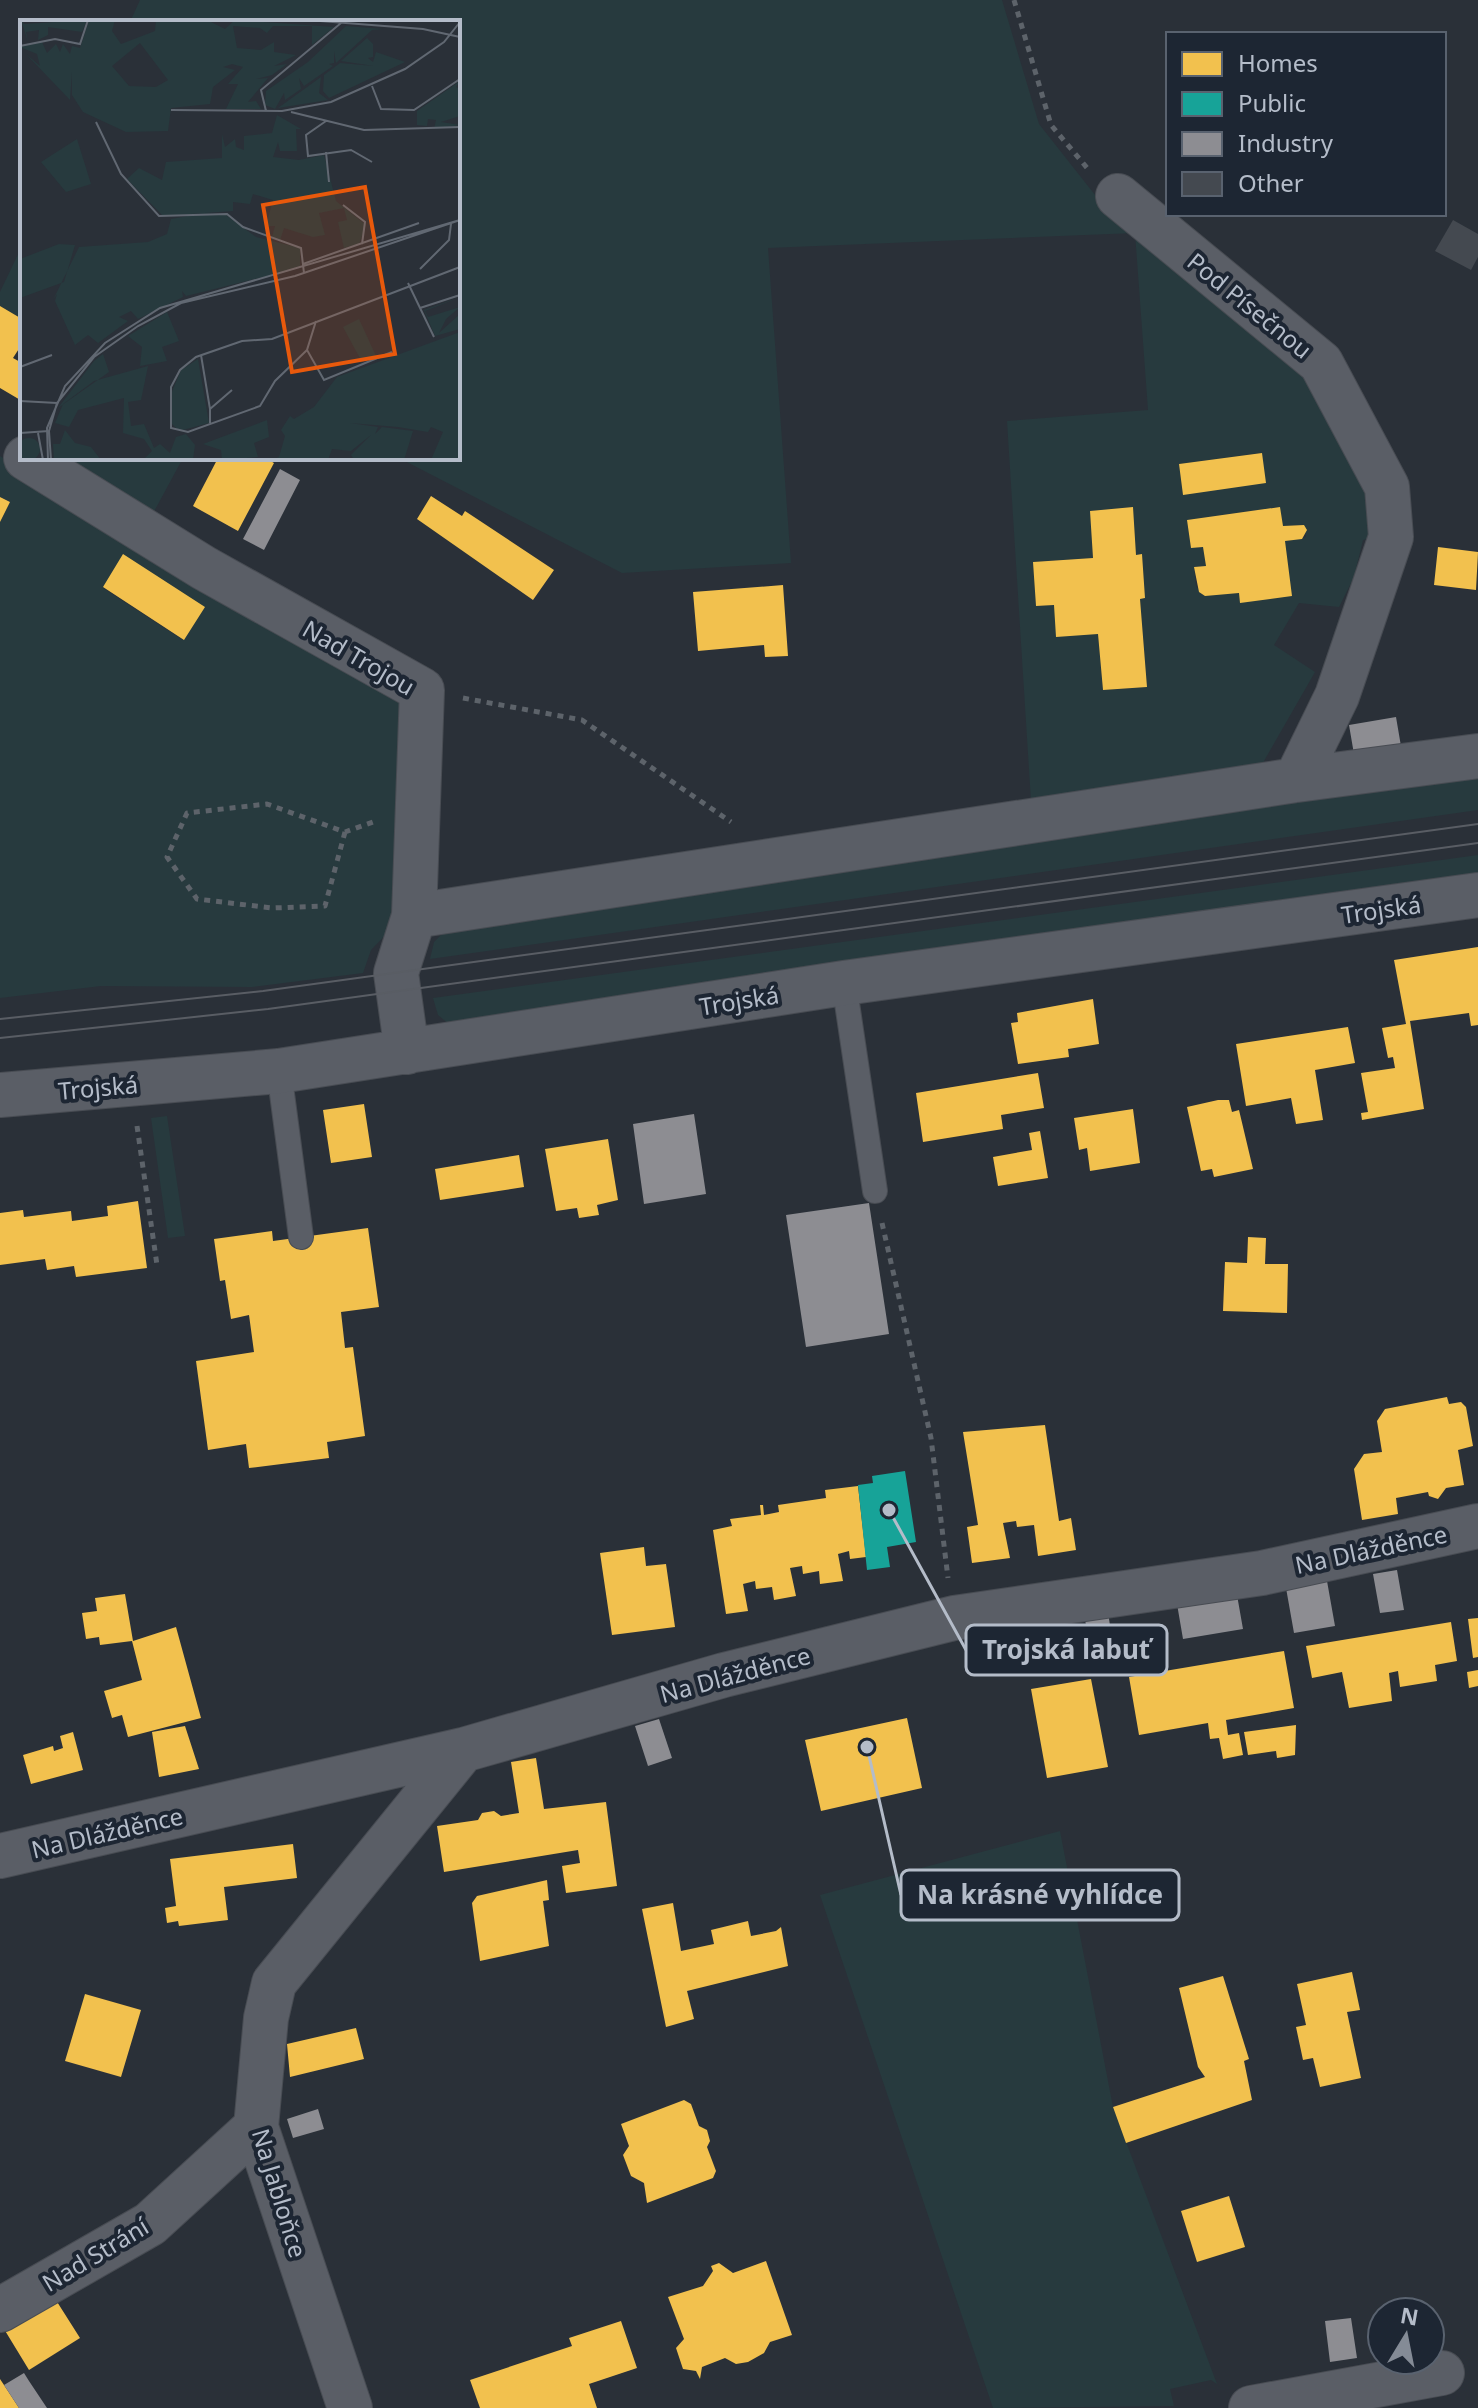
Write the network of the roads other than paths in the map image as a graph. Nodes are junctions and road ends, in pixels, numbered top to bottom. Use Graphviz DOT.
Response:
graph roads {
  1 [pos="1118,196"];
  2 [pos="0,442"];
  3 [pos="20,454"];
  4 [pos="29,460"];
  5 [pos="1478,756"];
  6 [pos="1296,780"];
  7 [pos="1478,895"];
  8 [pos="414,916"];
  9 [pos="844,983"];
  10 [pos="407,1052"];
  11 [pos="279,1071"];
  12 [pos="0,1095"];
  13 [pos="875,1191"];
  14 [pos="301,1237"];
  15 [pos="1478,1526"];
  16 [pos="463,1750"];
  17 [pos="0,1856"];
  18 [pos="256,2127"];
  19 [pos="0,2310"];
  20 [pos="1426,2376"];
  21 [pos="350,2408"];
  22 [pos="1251,2408"];
  1 -- 6 [label="street, Pod Písečnou"];
  2 -- 3 [label="street, Nad Trojou"];
  4 -- 8 [label="street, Nad Trojou"];
  5 -- 6 [label="street"];
  6 -- 8 [label="street"];
  7 -- 9 [label="street, Trojská"];
  8 -- 10 [label="street, Nad Trojou"];
  9 -- 10 [label="street, Trojská"];
  9 -- 13 [label="lane"];
  10 -- 11 [label="street, Trojská"];
  11 -- 12 [label="street, Trojská"];
  11 -- 14 [label="lane"];
  15 -- 16 [label="street, Na Dlážděnce"];
  16 -- 17 [label="street, Na Dlážděnce"];
  16 -- 18 [label="street, Na Jabloňce"];
  18 -- 19 [label="street, Nad Strání"];
  18 -- 21 [label="street, Na Jabloňce"];
  20 -- 22 [label="street"];
}
